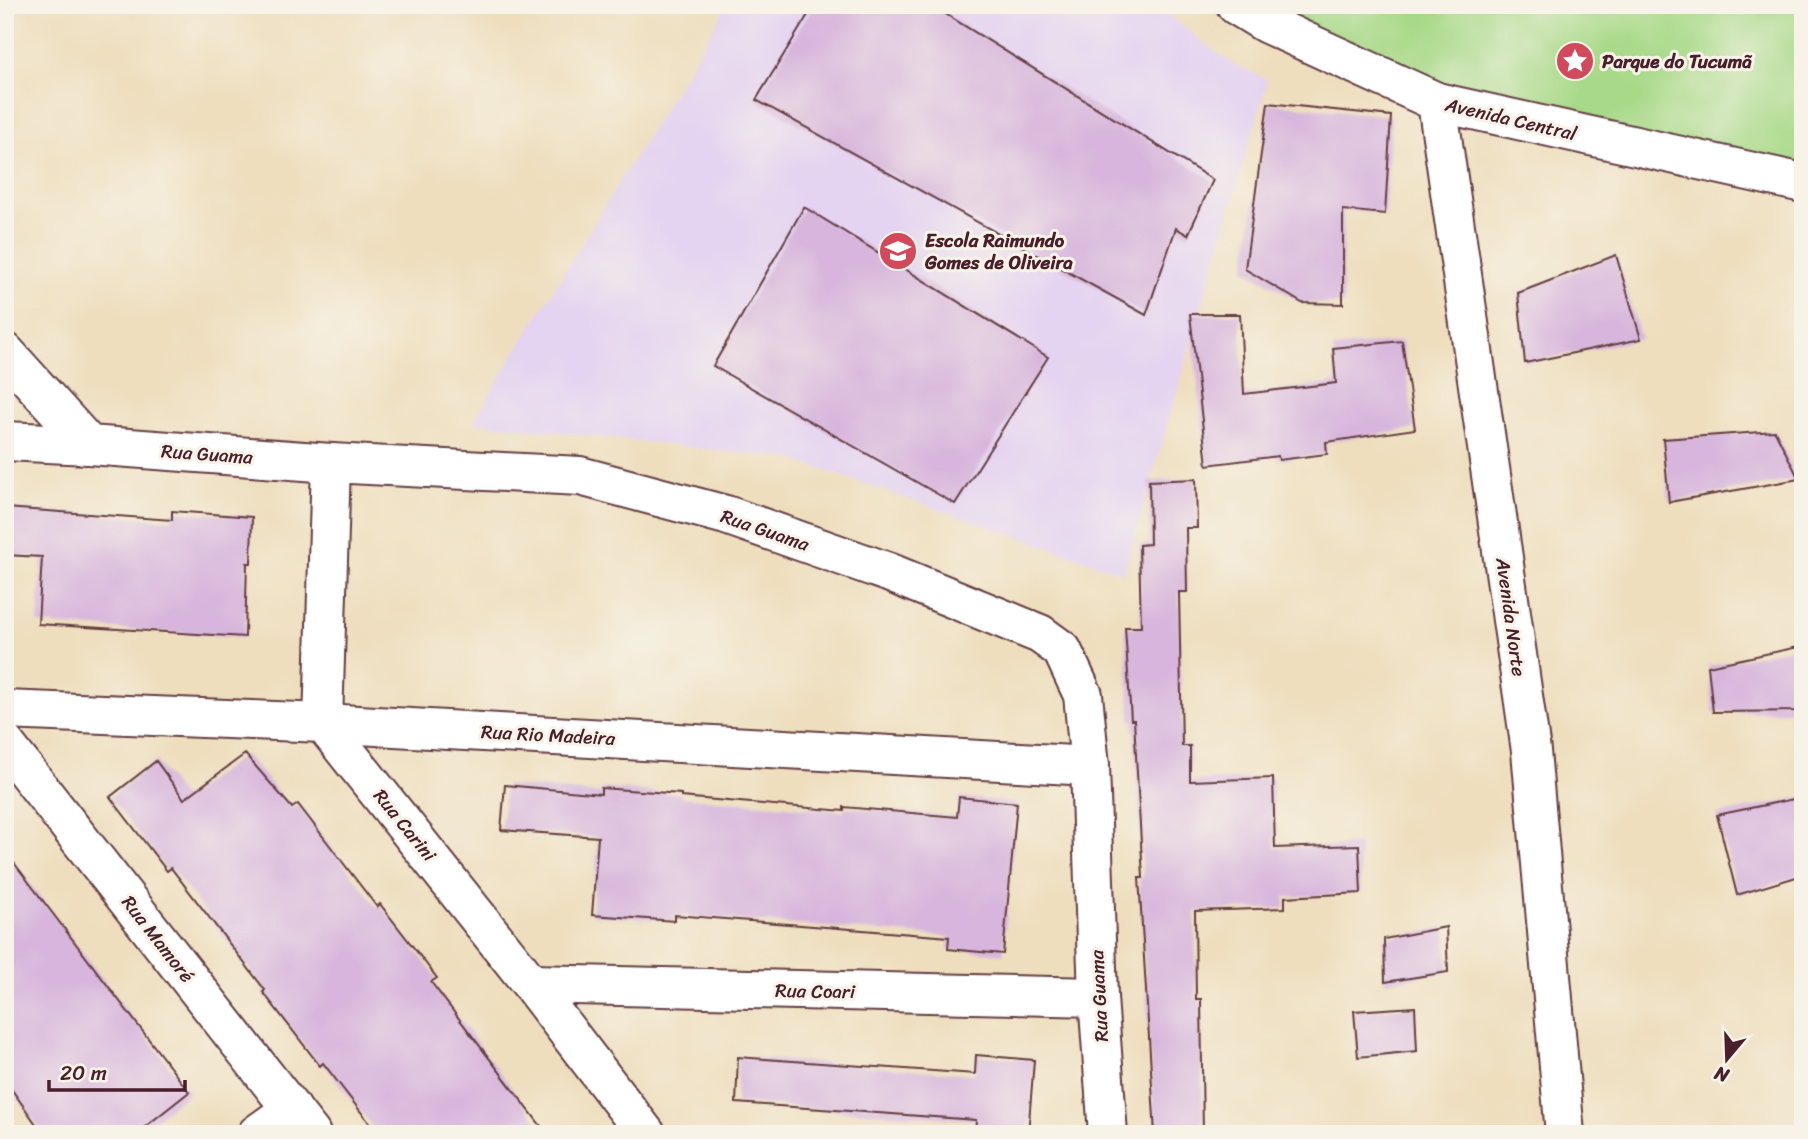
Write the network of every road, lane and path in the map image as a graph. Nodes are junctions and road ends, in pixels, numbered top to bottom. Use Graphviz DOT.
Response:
graph roads {
  1 [pos="1236,5"];
  2 [pos="1437,102"];
  3 [pos="1803,183"];
  4 [pos="5,352"];
  5 [pos="5,441"];
  6 [pos="89,445"];
  7 [pos="331,463"];
  8 [pos="5,710"];
  9 [pos="323,723"];
  10 [pos="5,744"];
  11 [pos="1090,766"];
  12 [pos="531,984"];
  13 [pos="1098,997"];
  14 [pos="302,1121"];
  15 [pos="257,1134"];
  16 [pos="646,1134"];
  17 [pos="1108,1134"];
  18 [pos="1565,1134"];
  1 -- 2 [label="street, Avenida Central"];
  2 -- 3 [label="street, Avenida Central"];
  2 -- 18 [label="street, Avenida Norte"];
  4 -- 6 [label="street"];
  5 -- 6 [label="street, Rua Guama"];
  6 -- 7 [label="street, Rua Guama"];
  7 -- 9 [label="street"];
  7 -- 11 [label="street, Rua Guama"];
  8 -- 9 [label="street, Rua Rio Madeira"];
  9 -- 11 [label="street, Rua Rio Madeira"];
  9 -- 12 [label="street, Rua Carini"];
  10 -- 14 [label="street, Rua Mamoré"];
  11 -- 13 [label="street, Rua Guama"];
  12 -- 13 [label="street, Rua Coari"];
  12 -- 16 [label="street, Rua Carini"];
  13 -- 17 [label="street, Rua Guama"];
  14 -- 15 [label="street"];
}
